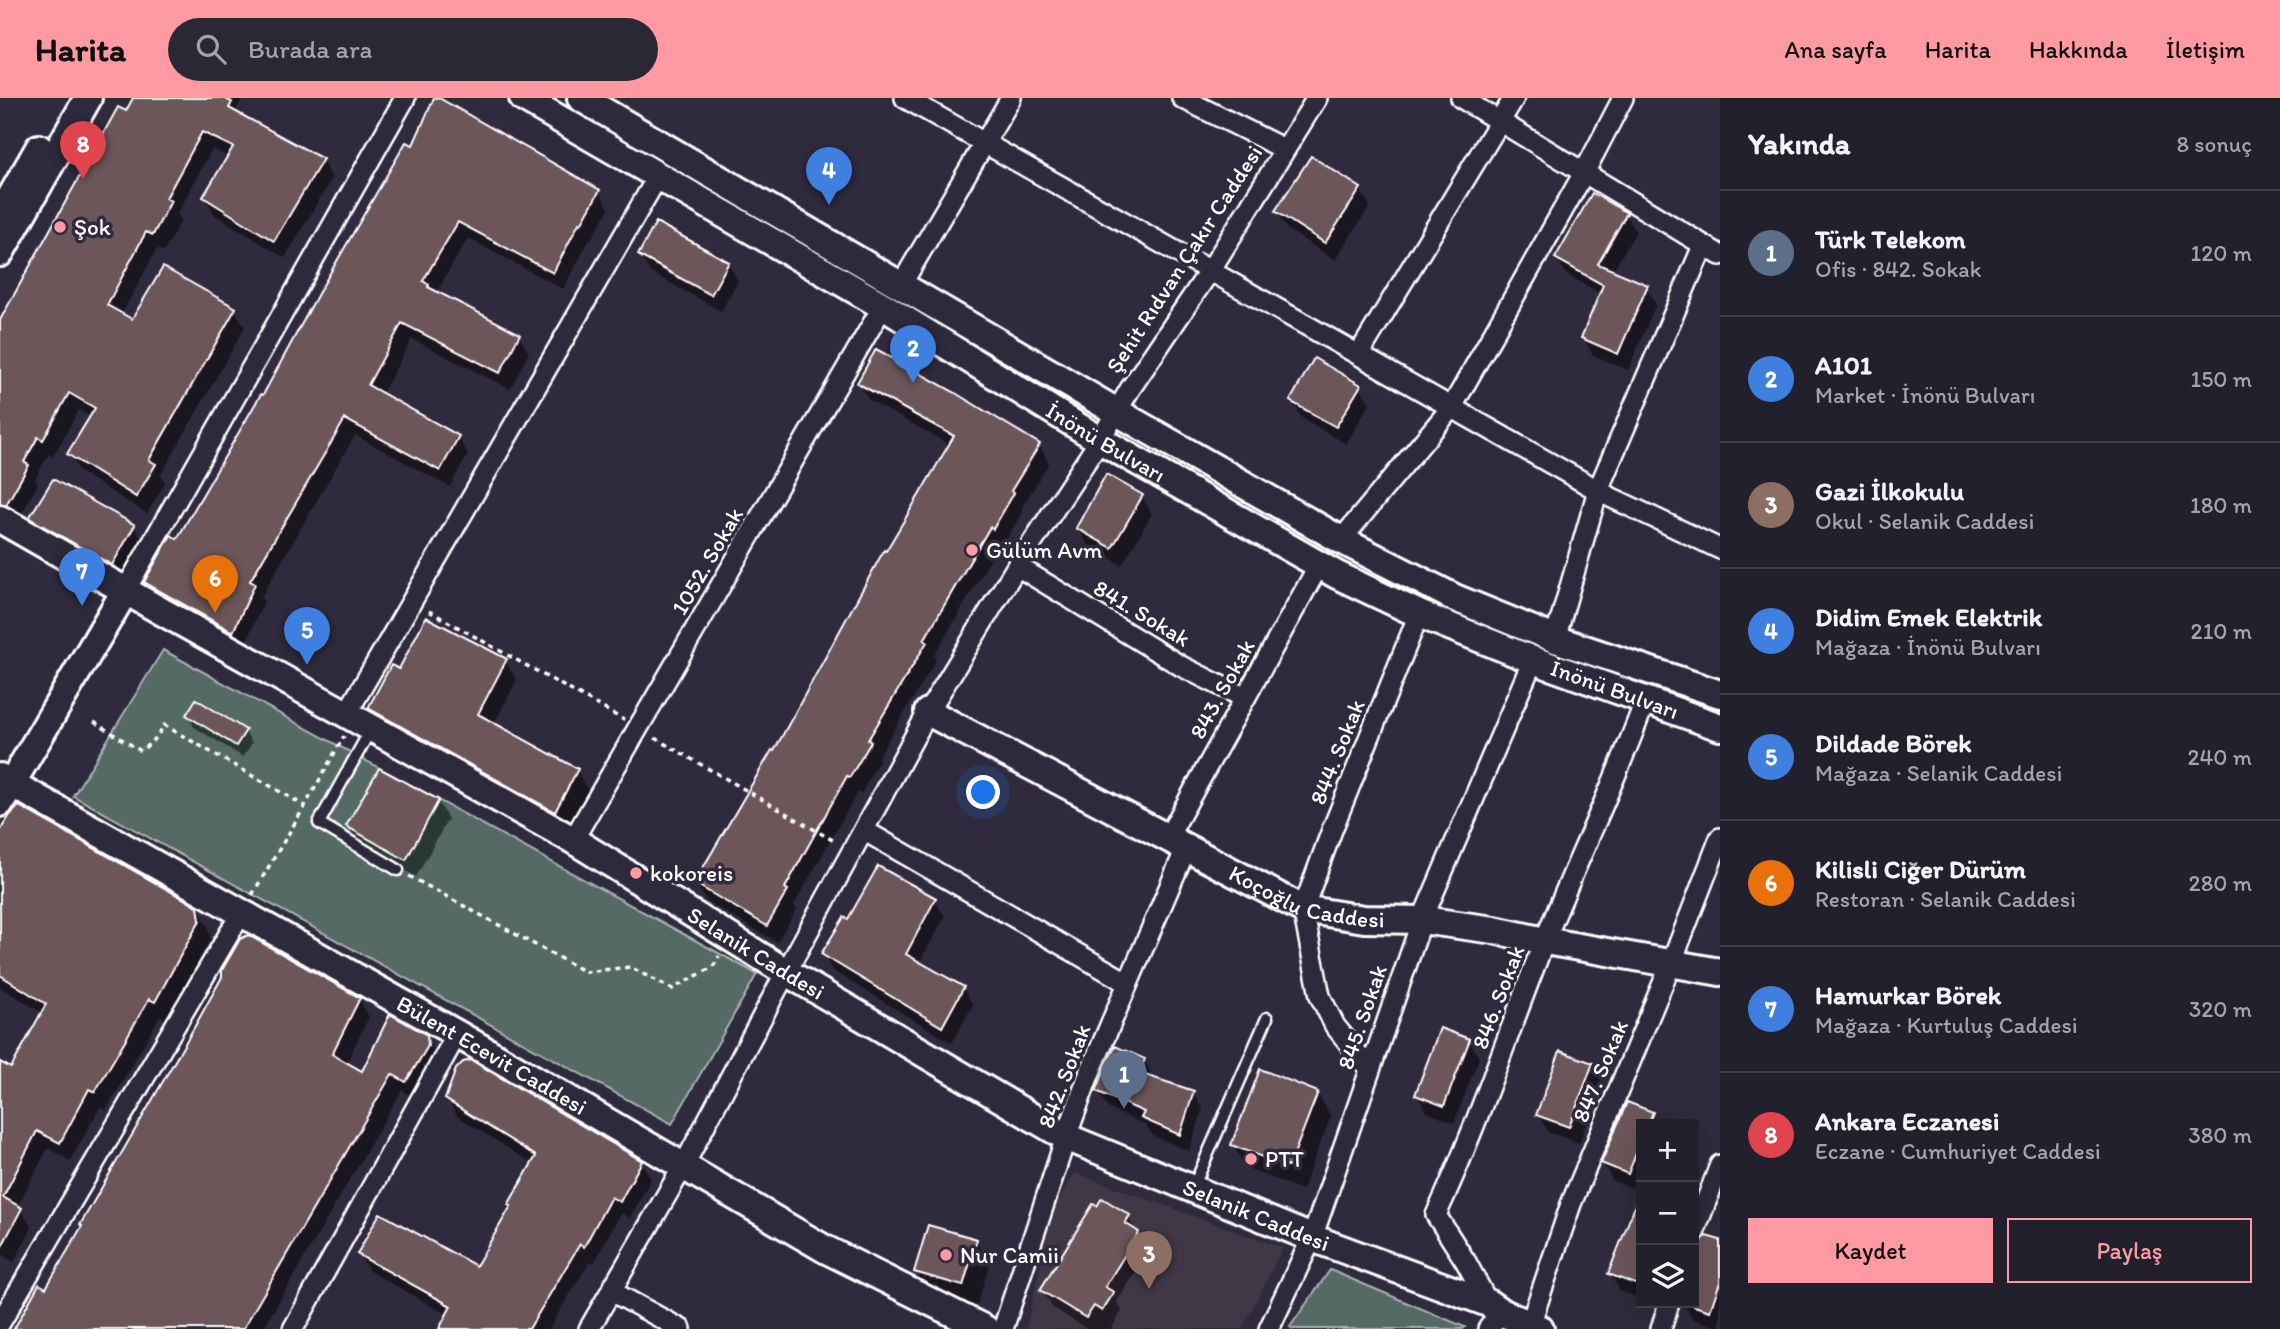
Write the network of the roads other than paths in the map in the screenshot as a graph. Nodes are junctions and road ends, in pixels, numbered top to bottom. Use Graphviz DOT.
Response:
graph roads {
  1 [pos="68,98"];
  2 [pos="89,98"];
  3 [pos="405,98"];
  4 [pos="523,98"];
  5 [pos="580,98"];
  6 [pos="905,98"];
  7 [pos="1011,98"];
  8 [pos="1182,98"];
  9 [pos="1317,98"];
  10 [pos="1461,98"];
  11 [pos="1514,98"];
  12 [pos="1623,98"];
  13 [pos="1499,121"];
  14 [pos="984,142"];
  15 [pos="1284,149"];
  16 [pos="1585,171"];
  17 [pos="658,176"];
  18 [pos="0,216"];
  19 [pos="1712,251"];
  20 [pos="0,253"];
  21 [pos="1211,269"];
  22 [pos="901,285"];
  23 [pos="883,306"];
  24 [pos="1359,354"];
  25 [pos="1452,407"];
  26 [pos="1117,412"];
  27 [pos="1100,440"];
  28 [pos="1598,490"];
  29 [pos="0,519"];
  30 [pos="1341,540"];
  31 [pos="1720,549"];
  32 [pos="1320,565"];
  33 [pos="1017,566"];
  34 [pos="125,591"];
  35 [pos="1419,614"];
  36 [pos="1555,639"];
  37 [pos="1533,660"];
  38 [pos="1718,689"];
  39 [pos="1245,698"];
  40 [pos="1645,701"];
  41 [pos="928,712"];
  42 [pos="357,721"];
  43 [pos="1720,727"];
  44 [pos="4,788"];
  45 [pos="865,831"];
  46 [pos="1720,838"];
  47 [pos="573,839"];
  48 [pos="1177,841"];
  49 [pos="398,870"];
  50 [pos="1303,909"];
  51 [pos="242,912"];
  52 [pos="1422,920"];
  53 [pos="1545,941"];
  54 [pos="1671,964"];
  55 [pos="786,972"];
  56 [pos="1720,972"];
  57 [pos="1128,983"];
  58 [pos="1267,1018"];
  59 [pos="457,1034"];
  60 [pos="1370,1069"];
  61 [pos="1066,1137"];
  62 [pos="684,1165"];
  63 [pos="1720,1165"];
  64 [pos="1193,1189"];
  65 [pos="1699,1220"];
  66 [pos="1312,1238"];
  67 [pos="611,1291"];
  68 [pos="1668,1308"];
  69 [pos="1492,1315"];
  70 [pos="0,1323"];
  71 [pos="1535,1327"];
  72 [pos="293,1329"];
  73 [pos="589,1329"];
  74 [pos="681,1329"];
  75 [pos="985,1329"];
  76 [pos="1003,1329"];
  77 [pos="1269,1329"];
  78 [pos="1661,1329"];
  1 -- 18 [label="street"];
  2 -- 20 [label="street"];
  3 -- 34 [label="street"];
  4 -- 17 [label="street, İnönü Bulvarı"];
  5 -- 22 [label="street, İnönü Bulvarı"];
  6 -- 14 [label="street"];
  7 -- 14 [label="street"];
  8 -- 15 [label="street"];
  9 -- 15 [label="street, Şehit Rıdvan Çakır Caddesi"];
  10 -- 13 [label="street"];
  11 -- 13 [label="street"];
  12 -- 16 [label="street"];
  13 -- 16 [label="street"];
  13 -- 24 [label="street"];
  14 -- 21 [label="street"];
  14 -- 22 [label="street"];
  15 -- 21 [label="street, Şehit Rıdvan Çakır Caddesi"];
  16 -- 19 [label="street"];
  16 -- 25 [label="street"];
  17 -- 23 [label="street, İnönü Bulvarı"];
  17 -- 42 [label="street"];
  19 -- 28 [label="street"];
  21 -- 24 [label="street"];
  21 -- 26 [label="street, Şehit Rıdvan Çakır Caddesi"];
  22 -- 26 [label="street, İnönü Bulvarı"];
  23 -- 27 [label="street, İnönü Bulvarı"];
  23 -- 47 [label="street, 1052. Sokak"];
  24 -- 25 [label="street"];
  25 -- 28 [label="street"];
  25 -- 30 [label="street"];
  26 -- 27 [label="street, Şehit Rıdvan Çakır Caddesi"];
  26 -- 30 [label="street, İnönü Bulvarı"];
  27 -- 32 [label="street, İnönü Bulvarı"];
  27 -- 33 [label="street, Şehit Rıdvan Çakır Caddesi"];
  28 -- 31 [label="street"];
  28 -- 36 [label="street"];
  29 -- 34 [label="street, Selanik Caddesi"];
  30 -- 36 [label="street, İnönü Bulvarı"];
  32 -- 35 [label="street, İnönü Bulvarı"];
  32 -- 39 [label="street, 843. Sokak"];
  33 -- 39 [label="street, 841. Sokak"];
  33 -- 41 [label="street, Şehit Rıdvan Çakır Caddesi"];
  34 -- 42 [label="street, Selanik Caddesi"];
  34 -- 44 [label="street"];
  35 -- 37 [label="street, İnönü Bulvarı"];
  35 -- 50 [label="street, 844. Sokak"];
  36 -- 38 [label="street, İnönü Bulvarı"];
  37 -- 40 [label="street, İnönü Bulvarı"];
  37 -- 52 [label="street, 845. Sokak"];
  39 -- 48 [label="street, 843. Sokak"];
  40 -- 43 [label="street, İnönü Bulvarı"];
  40 -- 53 [label="street, 846. Sokak"];
  41 -- 45 [label="street, Şehit Rıdvan Çakır Caddesi"];
  41 -- 48 [label="street, Koçoğlu Caddesi"];
  42 -- 47 [label="street, Selanik Caddesi"];
  42 -- 49 [label="lane"];
  44 -- 51 [label="street, Bülent Ecevit Caddesi"];
  45 -- 55 [label="street, Şehit Rıdvan Çakır Caddesi"];
  45 -- 57 [label="street"];
  46 -- 54 [label="street, 847. Sokak"];
  47 -- 55 [label="street, Selanik Caddesi"];
  48 -- 50 [label="street, Koçoğlu Caddesi"];
  48 -- 57 [label="street, 842. Sokak"];
  50 -- 52 [label="street, Koçoğlu Caddesi"];
  50 -- 60 [label="street"];
  51 -- 59 [label="street, Bülent Ecevit Caddesi"];
  51 -- 70 [label="street"];
  52 -- 53 [label="street, Koçoğlu Caddesi"];
  52 -- 60 [label="street, 845. Sokak"];
  53 -- 54 [label="street, Koçoğlu Caddesi"];
  53 -- 69 [label="street, 846. Sokak"];
  54 -- 56 [label="street, Koçoğlu Caddesi"];
  54 -- 71 [label="street, 847. Sokak"];
  55 -- 61 [label="street, Selanik Caddesi"];
  55 -- 62 [label="street, Şehit Rıdvan Çakır Caddesi"];
  57 -- 61 [label="street, 842. Sokak"];
  58 -- 64 [label="lane"];
  59 -- 62 [label="street, Bülent Ecevit Caddesi"];
  59 -- 72 [label="street"];
  60 -- 66 [label="street, 845. Sokak"];
  61 -- 64 [label="street, Selanik Caddesi"];
  61 -- 76 [label="street, 842. Sokak"];
  62 -- 67 [label="street, Şehit Rıdvan Çakır Caddesi"];
  62 -- 75 [label="street, Bülent Ecevit Caddesi"];
  63 -- 65 [label="street"];
  64 -- 66 [label="street, Selanik Caddesi"];
  66 -- 69 [label="street, Selanik Caddesi"];
  66 -- 77 [label="street, 845. Sokak"];
  67 -- 73 [label="street, Şehit Rıdvan Çakır Caddesi"];
  67 -- 74 [label="street"];
  68 -- 78 [label="street"];
  69 -- 71 [label="street, Selanik Caddesi"];
}
